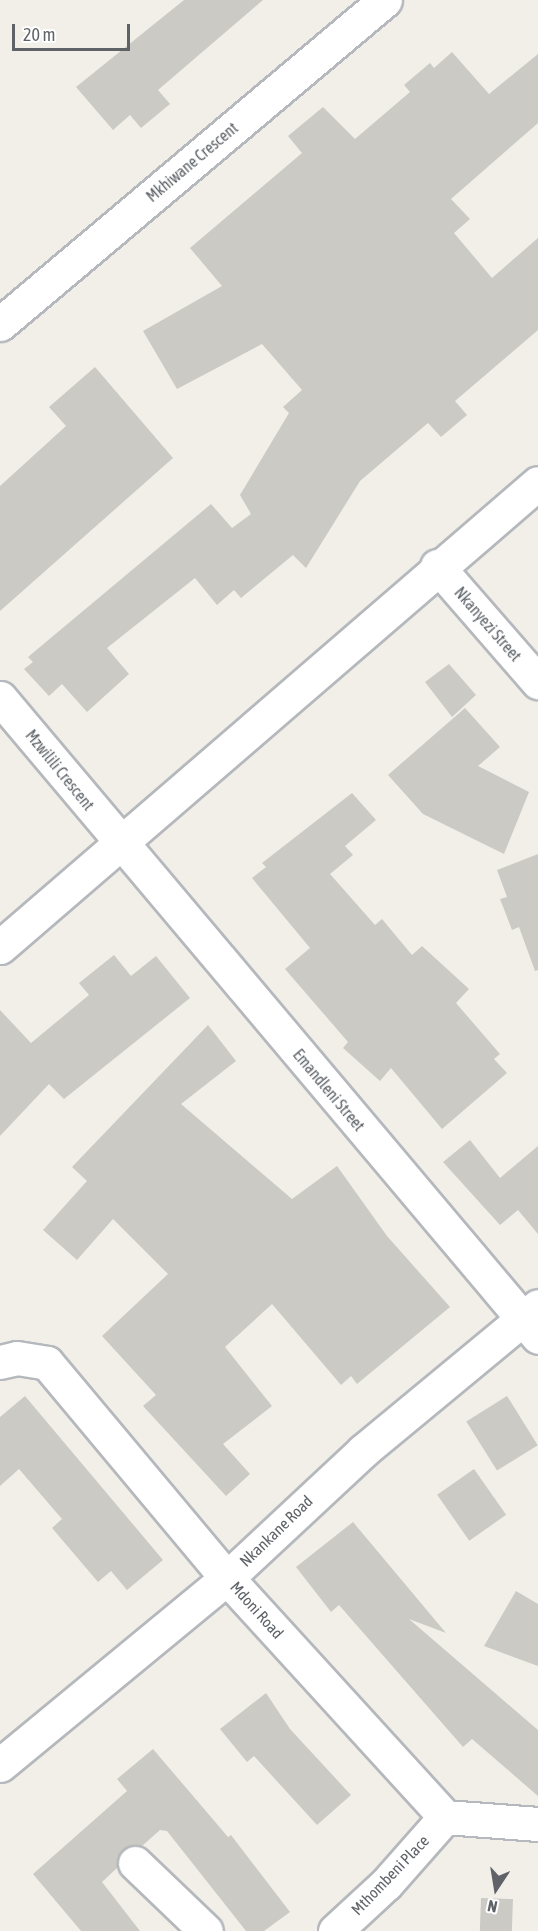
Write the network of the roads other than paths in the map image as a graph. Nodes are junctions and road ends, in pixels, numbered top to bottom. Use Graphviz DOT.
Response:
graph roads {
  1 [pos="385,0"];
  2 [pos="0,324"];
  3 [pos="538,483"];
  4 [pos="438,566"];
  5 [pos="538,682"];
  6 [pos="0,698"];
  7 [pos="119,843"];
  8 [pos="0,947"];
  9 [pos="533,1320"];
  10 [pos="0,1362"];
  11 [pos="227,1578"];
  12 [pos="0,1765"];
  13 [pos="445,1817"];
  14 [pos="538,1824"];
  15 [pos="135,1863"];
  16 [pos="206,1931"];
  17 [pos="335,1931"];
  1 -- 2 [label="street, Mkhiwane Crescent"];
  3 -- 4 [label="street"];
  4 -- 5 [label="street, Nkanyezi Street"];
  4 -- 7 [label="street"];
  6 -- 7 [label="street, Mzwilili Crescent"];
  7 -- 8 [label="street"];
  7 -- 9 [label="street, Emandleni Street"];
  9 -- 11 [label="street, Nkankane Road"];
  10 -- 11 [label="street, Mdoni Road"];
  11 -- 12 [label="street, Nkankane Road"];
  11 -- 13 [label="street, Mdoni Road"];
  13 -- 14 [label="street"];
  13 -- 17 [label="street, Mthombeni Place"];
  15 -- 16 [label="street"];
}
